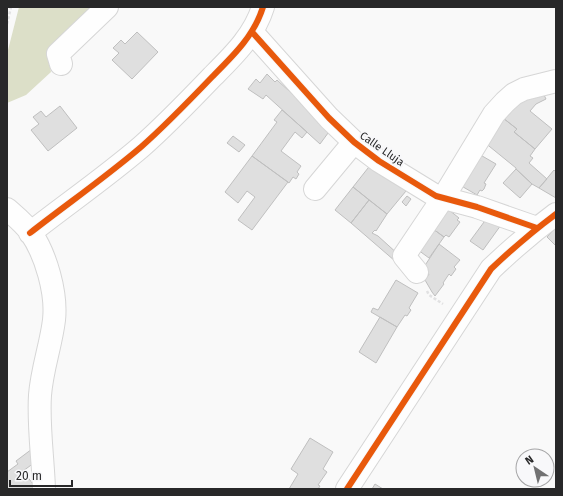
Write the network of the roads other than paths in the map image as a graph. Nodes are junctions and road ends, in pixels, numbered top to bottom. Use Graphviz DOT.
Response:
graph roads {
  1 [pos="107,7"];
  2 [pos="263,7"];
  3 [pos="252,32"];
  4 [pos="61,64"];
  5 [pos="556,81"];
  6 [pos="354,142"];
  7 [pos="315,189"];
  8 [pos="443,198"];
  9 [pos="7,209"];
  10 [pos="556,214"];
  11 [pos="537,228"];
  12 [pos="30,232"];
  13 [pos="417,272"];
  14 [pos="44,489"];
  15 [pos="347,489"];
  1 -- 4 [label="street"];
  2 -- 3 [label="street"];
  3 -- 6 [label="street, Calle Lluja"];
  3 -- 12 [label="street"];
  5 -- 8 [label="street"];
  6 -- 7 [label="street, Calle Lluja"];
  6 -- 8 [label="street, Calle Lluja"];
  8 -- 11 [label="street, Calle Lluja"];
  8 -- 13 [label="street"];
  9 -- 12 [label="street"];
  10 -- 11 [label="street"];
  11 -- 15 [label="street"];
  12 -- 14 [label="street"];
}
